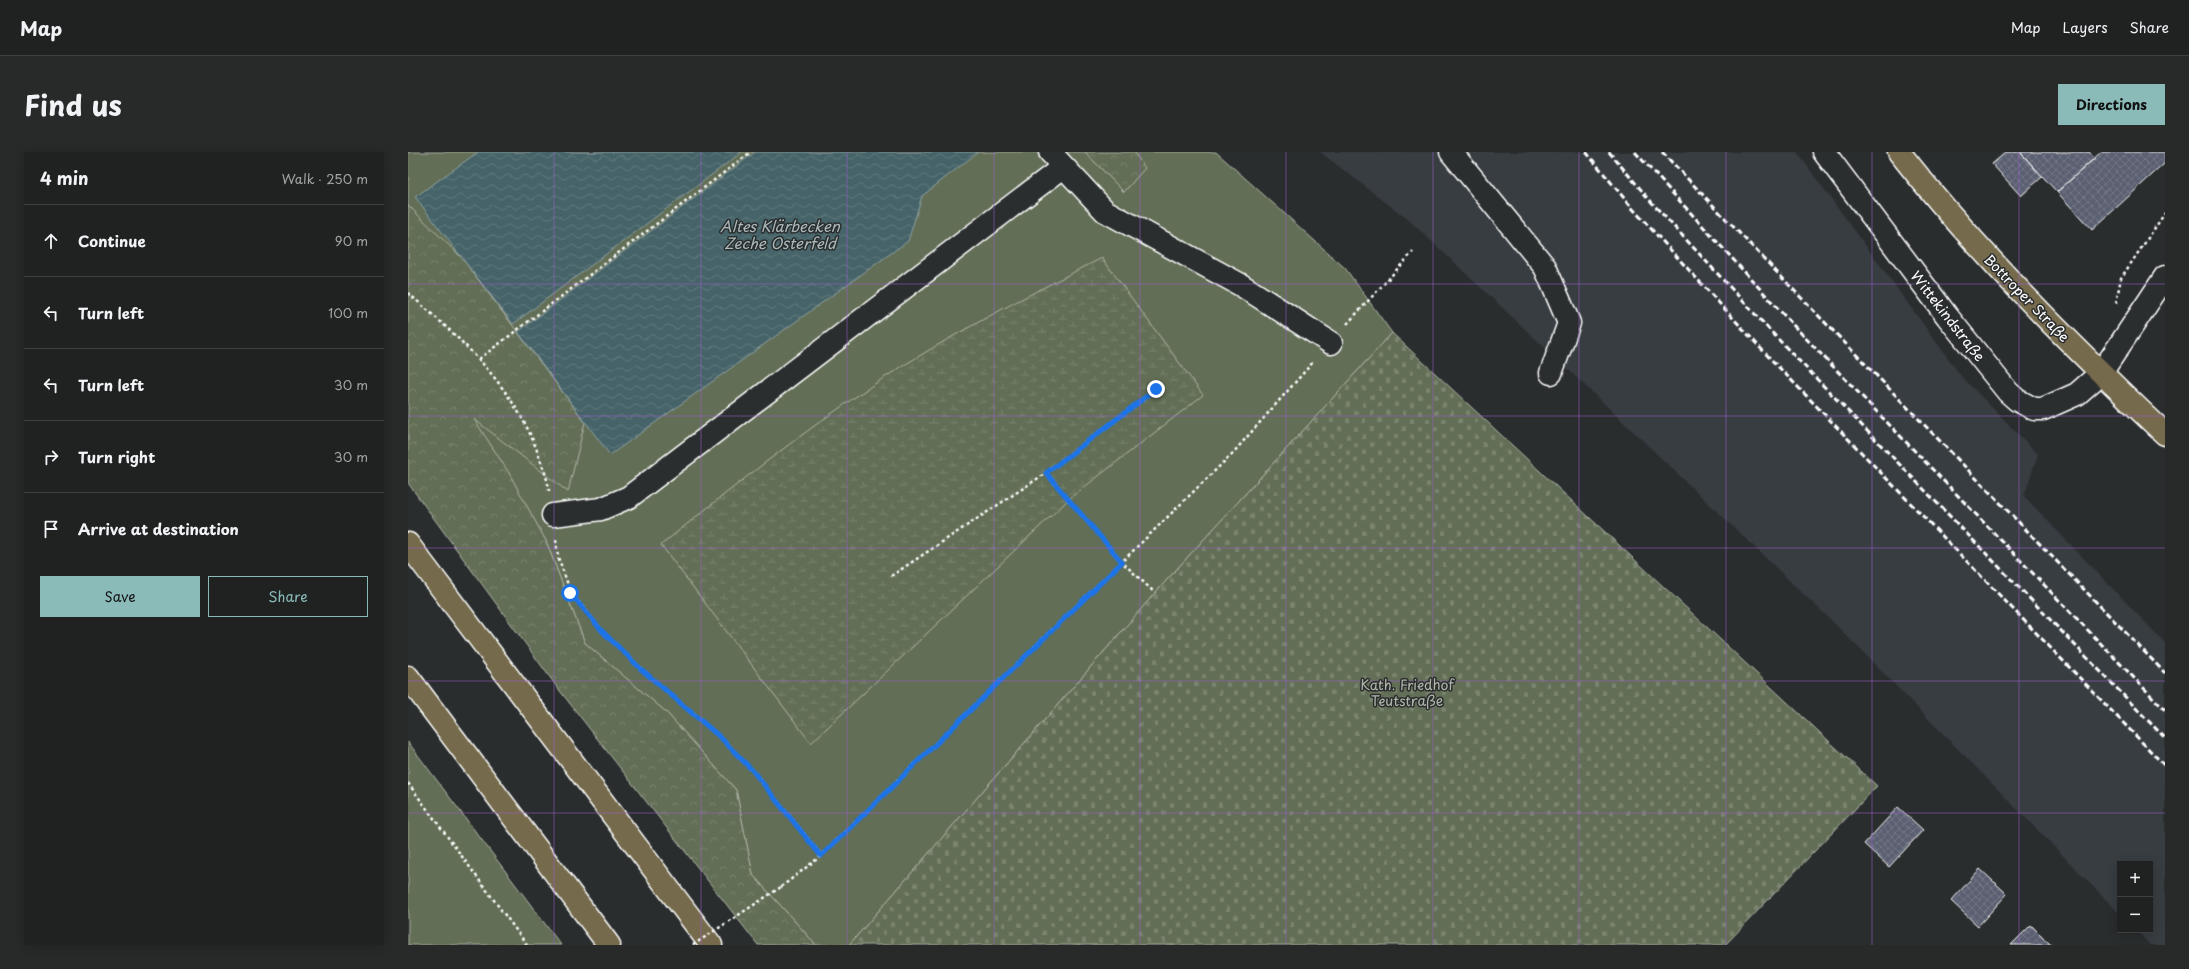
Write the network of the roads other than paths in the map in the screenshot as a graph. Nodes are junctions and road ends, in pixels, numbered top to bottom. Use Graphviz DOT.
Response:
graph roads {
  1 [pos="1451,152"];
  2 [pos="1824,152"];
  3 [pos="1899,152"];
  4 [pos="1057,160"];
  5 [pos="2165,277"];
  6 [pos="1331,343"];
  7 [pos="1552,373"];
  8 [pos="2101,373"];
  9 [pos="2165,434"];
  10 [pos="553,515"];
  11 [pos="408,544"];
  12 [pos="408,677"];
  13 [pos="609,945"];
  14 [pos="711,945"];
  1 -- 7 [label="street"];
  2 -- 8 [label="street, Wittekindstraße"];
  3 -- 8 [label="main road, Bottroper Straße"];
  4 -- 6 [label="street"];
  4 -- 10 [label="street"];
  5 -- 8 [label="street, Wittekindstraße"];
  8 -- 9 [label="main road, Bottroper Straße"];
  11 -- 14 [label="main road"];
  12 -- 13 [label="main road"];
}
